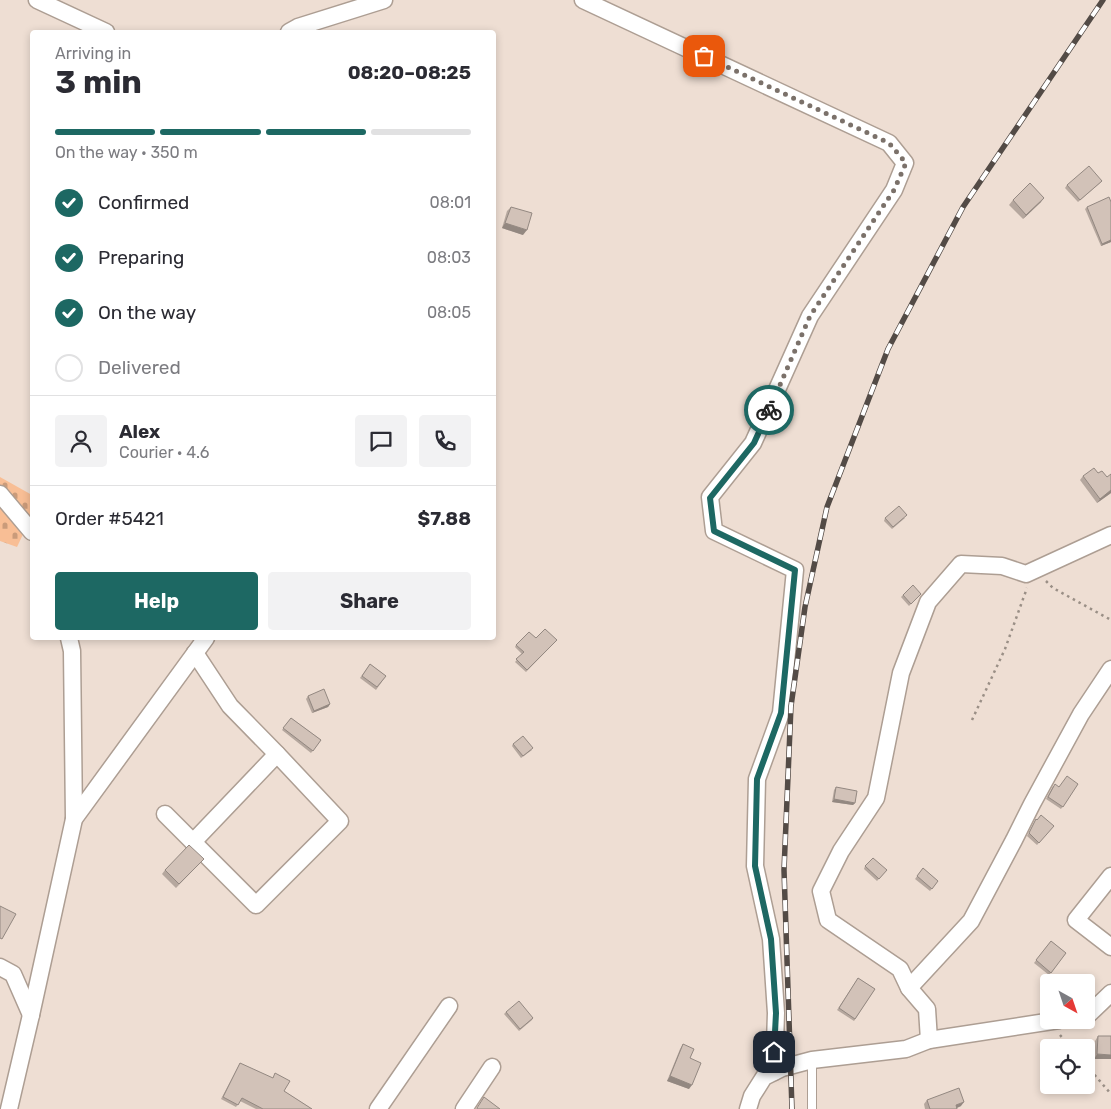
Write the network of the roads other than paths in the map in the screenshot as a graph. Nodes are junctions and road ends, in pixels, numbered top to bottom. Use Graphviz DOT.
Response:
graph roads {
  1 [pos="37,0"];
  2 [pos="384,0"];
  3 [pos="583,0"];
  4 [pos="102,30"];
  5 [pos="293,30"];
  6 [pos="0,494"];
  7 [pos="30,530"];
  8 [pos="1111,535"];
  9 [pos="69,640"];
  10 [pos="201,643"];
  11 [pos="1111,669"];
  12 [pos="277,754"];
  13 [pos="165,814"];
  14 [pos="74,819"];
  15 [pos="193,842"];
  16 [pos="1111,876"];
  17 [pos="1111,947"];
  18 [pos="0,967"];
  19 [pos="909,988"];
  20 [pos="1111,993"];
  21 [pos="449,1006"];
  22 [pos="1095,1008"];
  23 [pos="31,1015"];
  24 [pos="1040,1023"];
  25 [pos="929,1040"];
  26 [pos="812,1060"];
  27 [pos="492,1067"];
  28 [pos="774,1072"];
  29 [pos="9,1109"];
  30 [pos="378,1109"];
  31 [pos="464,1109"];
  32 [pos="748,1109"];
  33 [pos="812,1109"];
  1 -- 4 [label="street"];
  2 -- 5 [label="street"];
  3 -- 28 [label="street"];
  6 -- 7 [label="street"];
  8 -- 19 [label="street"];
  9 -- 14 [label="street"];
  10 -- 12 [label="street"];
  10 -- 14 [label="street"];
  11 -- 19 [label="street"];
  12 -- 15 [label="street"];
  12 -- 15 [label="street"];
  13 -- 15 [label="street"];
  14 -- 23 [label="street"];
  16 -- 17 [label="street"];
  18 -- 23 [label="street"];
  19 -- 25 [label="street"];
  20 -- 22 [label="street"];
  21 -- 30 [label="street"];
  23 -- 29 [label="street"];
  24 -- 25 [label="street"];
  25 -- 26 [label="street"];
  26 -- 28 [label="street"];
  26 -- 33 [label="lane"];
  27 -- 31 [label="street"];
  28 -- 32 [label="street"];
}
